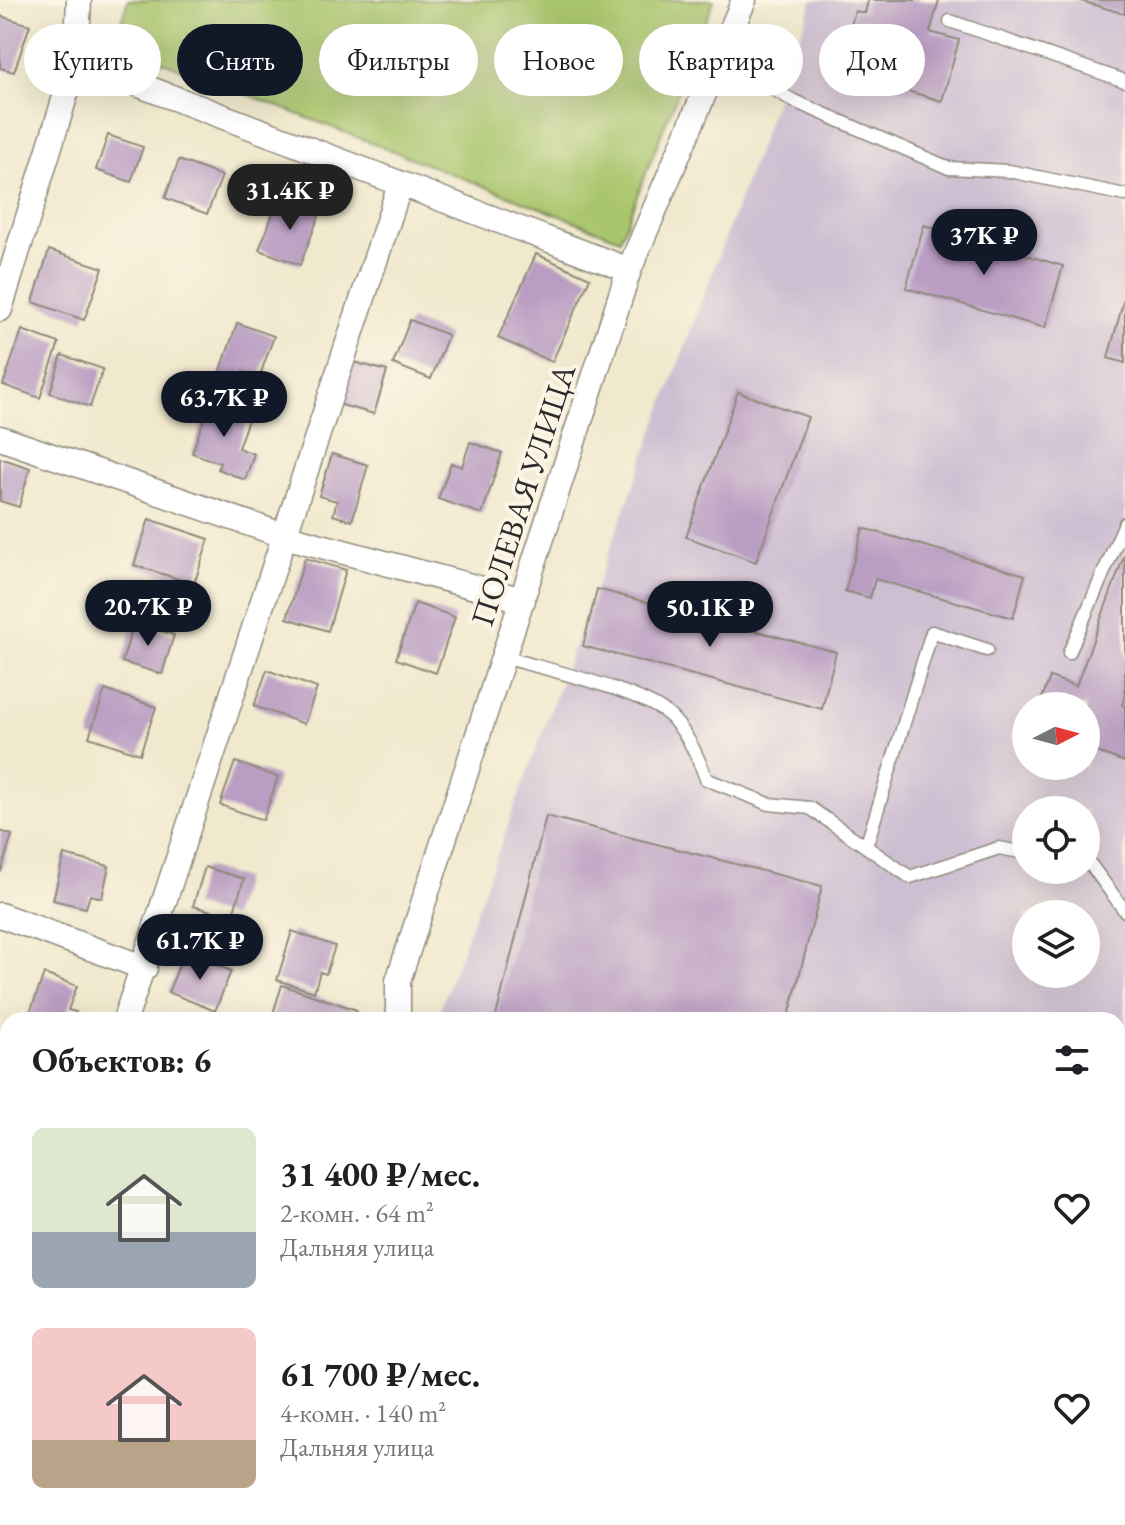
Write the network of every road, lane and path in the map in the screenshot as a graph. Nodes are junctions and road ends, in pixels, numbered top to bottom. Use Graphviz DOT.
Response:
graph roads {
  1 [pos="79,0"];
  2 [pos="744,0"];
  3 [pos="950,21"];
  4 [pos="78,24"];
  5 [pos="734,24"];
  6 [pos="1125,81"];
  7 [pos="161,94"];
  8 [pos="65,96"];
  9 [pos="704,96"];
  10 [pos="785,96"];
  11 [pos="400,185"];
  12 [pos="1125,195"];
  13 [pos="629,270"];
  14 [pos="0,309"];
  15 [pos="0,438"];
  16 [pos="1125,523"];
  17 [pos="288,537"];
  18 [pos="523,600"];
  19 [pos="987,650"];
  20 [pos="1069,653"];
  21 [pos="504,657"];
  22 [pos="866,847"];
  23 [pos="1012,850"];
  24 [pos="1100,877"];
  25 [pos="1125,911"];
  26 [pos="0,915"];
  27 [pos="145,968"];
  28 [pos="128,1012"];
  29 [pos="398,1012"];
  1 -- 4 [label="street"];
  2 -- 5 [label="street, ПОЛЕВАЯ УЛИЦА"];
  3 -- 6 [label="lane"];
  7 -- 11 [label="street"];
  8 -- 14 [label="street"];
  9 -- 13 [label="street, ПОЛЕВАЯ УЛИЦА"];
  10 -- 12 [label="lane"];
  11 -- 13 [label="street"];
  11 -- 17 [label="street"];
  13 -- 18 [label="street, ПОЛЕВАЯ УЛИЦА"];
  15 -- 17 [label="street"];
  16 -- 20 [label="lane"];
  17 -- 18 [label="street"];
  17 -- 27 [label="street"];
  18 -- 21 [label="street, ПОЛЕВАЯ УЛИЦА"];
  19 -- 22 [label="lane"];
  21 -- 22 [label="lane"];
  21 -- 29 [label="street, ПОЛЕВАЯ УЛИЦА"];
  22 -- 23 [label="lane"];
  24 -- 25 [label="lane"];
  26 -- 27 [label="street"];
  27 -- 28 [label="street"];
}
